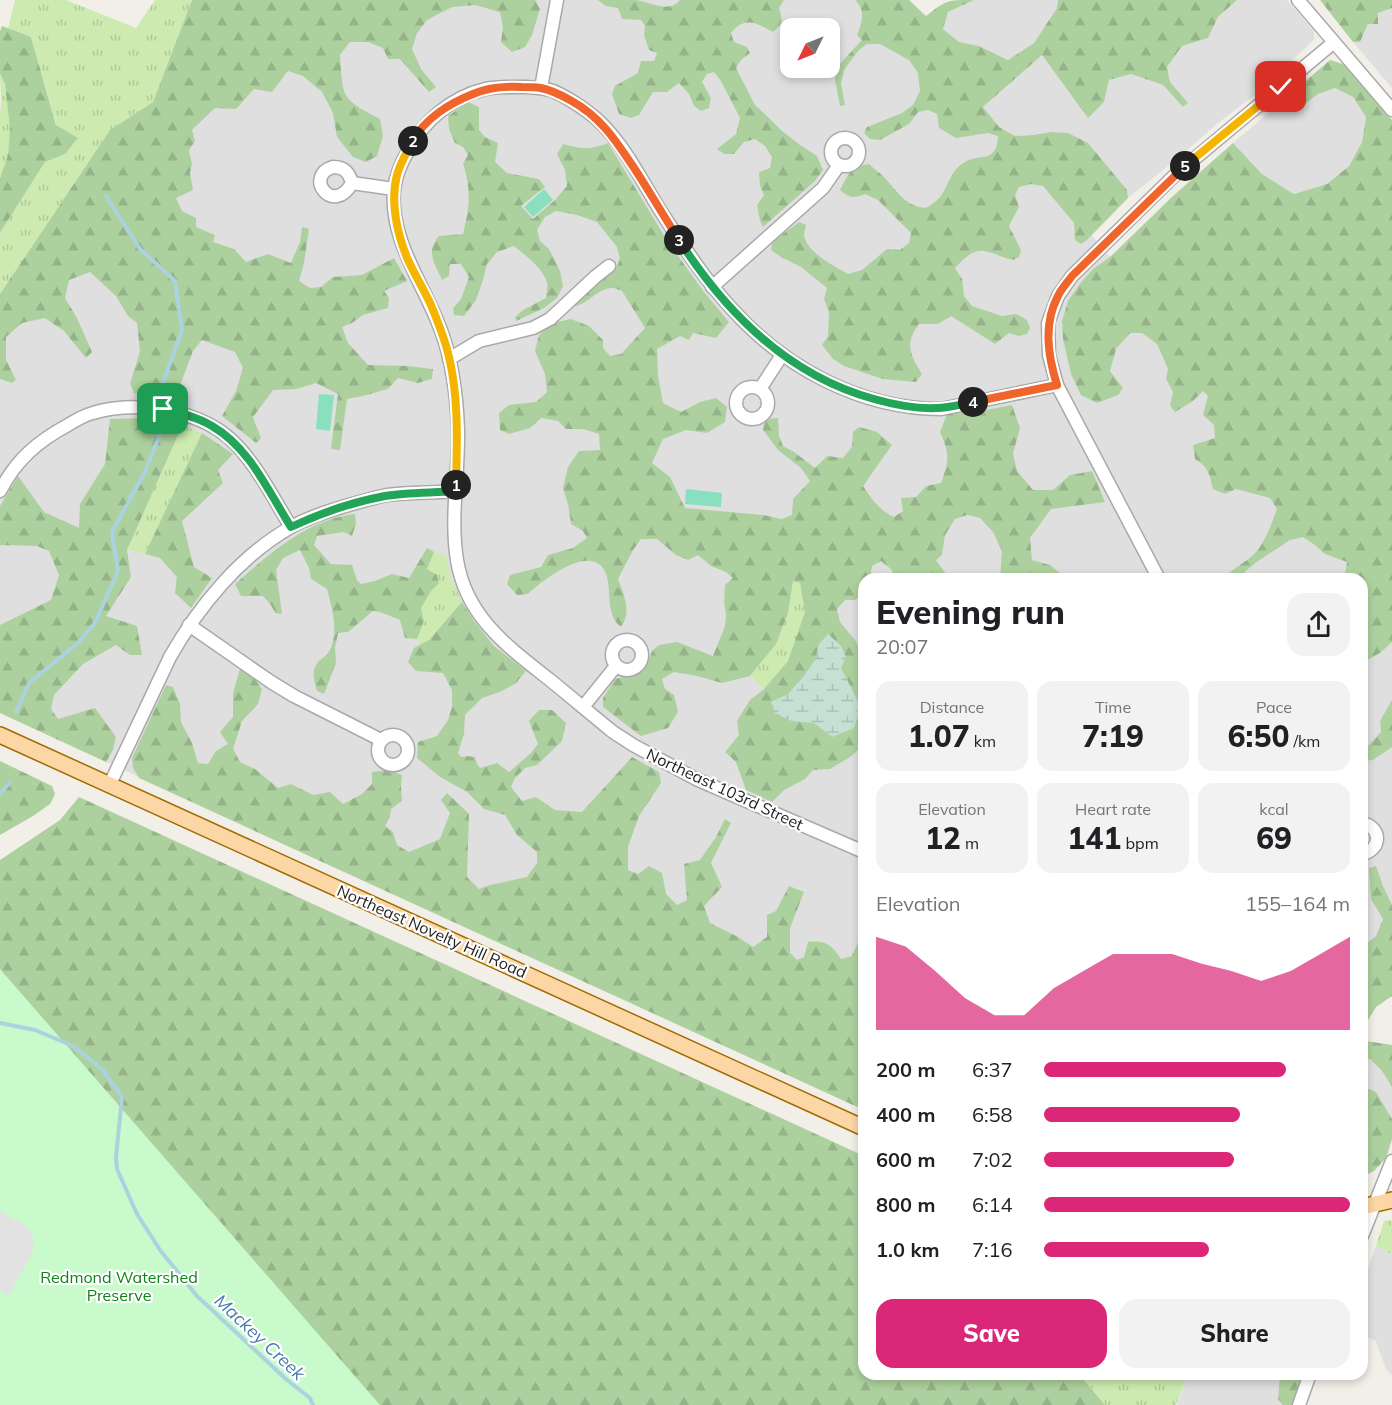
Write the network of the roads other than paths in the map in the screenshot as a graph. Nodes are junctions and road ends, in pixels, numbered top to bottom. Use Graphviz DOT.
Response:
graph roads {
  1 [pos="557,0"];
  2 [pos="1298,0"];
  3 [pos="1333,43"];
  4 [pos="540,88"];
  5 [pos="1392,110"];
  6 [pos="839,165"];
  7 [pos="352,183"];
  8 [pos="394,189"];
  9 [pos="609,266"];
  10 [pos="712,286"];
  11 [pos="782,355"];
  12 [pos="449,359"];
  13 [pos="1057,385"];
  14 [pos="760,389"];
  15 [pos="0,491"];
  16 [pos="456,491"];
  17 [pos="291,527"];
  18 [pos="1155,573"];
  19 [pos="189,624"];
  20 [pos="616,666"];
  21 [pos="584,707"];
  22 [pos="0,735"];
  23 [pos="381,740"];
  24 [pos="109,786"];
  25 [pos="1368,825"];
  26 [pos="858,849"];
  27 [pos="1368,852"];
  28 [pos="858,1125"];
  29 [pos="1392,1161"];
  30 [pos="1392,1200"];
  31 [pos="1369,1205"];
  32 [pos="1308,1380"];
  33 [pos="1299,1405"];
  1 -- 4 [label="street"];
  2 -- 3 [label="street"];
  3 -- 5 [label="street"];
  3 -- 13 [label="street"];
  4 -- 8 [label="street, Northeast 103rd Street"];
  4 -- 10 [label="street"];
  6 -- 10 [label="street"];
  7 -- 8 [label="street"];
  8 -- 12 [label="street, Northeast 103rd Street"];
  9 -- 12 [label="street"];
  10 -- 11 [label="street"];
  11 -- 13 [label="street"];
  11 -- 14 [label="street"];
  12 -- 16 [label="street, Northeast 103rd Street"];
  13 -- 18 [label="street"];
  15 -- 17 [label="street"];
  16 -- 17 [label="street"];
  16 -- 21 [label="street, Northeast 103rd Street"];
  17 -- 19 [label="street"];
  19 -- 23 [label="street"];
  19 -- 24 [label="street"];
  20 -- 21 [label="street"];
  21 -- 26 [label="street, Northeast 103rd Street"];
  22 -- 24 [label="main road, Northeast Novelty Hill Road"];
  24 -- 28 [label="main road, Northeast Novelty Hill Road"];
  25 -- 27 [label="street"];
  29 -- 31 [label="street"];
  30 -- 31 [label="main road"];
  32 -- 33 [label="street"];
}
